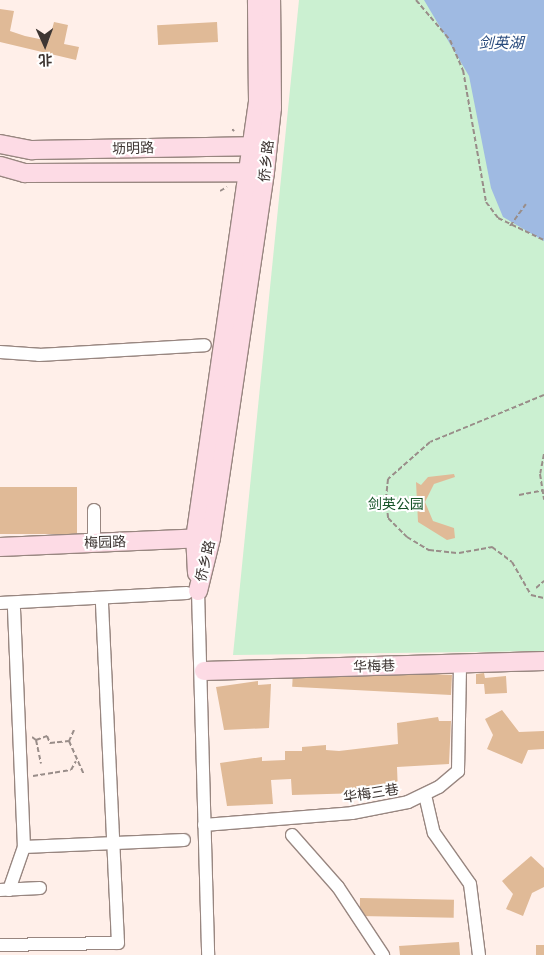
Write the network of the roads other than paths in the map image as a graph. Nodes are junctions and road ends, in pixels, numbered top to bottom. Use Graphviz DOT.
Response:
graph roads {
  1 [pos="257,0"];
  2 [pos="271,0"];
  3 [pos="0,144"];
  4 [pos="260,146"];
  5 [pos="0,166"];
  6 [pos="257,172"];
  7 [pos="205,345"];
  8 [pos="0,352"];
  9 [pos="94,510"];
  10 [pos="203,538"];
  11 [pos="94,539"];
  12 [pos="0,547"];
  13 [pos="193,592"];
  14 [pos="102,599"];
  15 [pos="0,603"];
  16 [pos="14,609"];
  17 [pos="544,661"];
  18 [pos="460,664"];
  19 [pos="204,671"];
  20 [pos="425,794"];
  21 [pos="204,825"];
  22 [pos="292,835"];
  23 [pos="184,840"];
  24 [pos="114,845"];
  25 [pos="24,847"];
  26 [pos="40,888"];
  27 [pos="4,890"];
  28 [pos="0,945"];
  29 [pos="208,955"];
  30 [pos="383,955"];
  31 [pos="479,955"];
  1 -- 4 [label="street, 侨乡路"];
  2 -- 4 [label="street, 侨乡路"];
  3 -- 4 [label="street, 坜明路"];
  4 -- 6 [label="street, 侨乡路"];
  5 -- 6 [label="street, 坜明路"];
  6 -- 10 [label="street, 侨乡路"];
  7 -- 8 [label="street"];
  9 -- 11 [label="street"];
  10 -- 12 [label="street, 梅园路"];
  10 -- 13 [label="street, 侨乡路"];
  13 -- 14 [label="street"];
  13 -- 19 [label="street"];
  14 -- 15 [label="street"];
  14 -- 24 [label="street"];
  16 -- 25 [label="street"];
  17 -- 18 [label="street, 华梅巷"];
  18 -- 19 [label="street, 华梅巷"];
  18 -- 20 [label="street, 华梅三巷"];
  19 -- 21 [label="street"];
  20 -- 21 [label="street, 华梅三巷"];
  20 -- 31 [label="street"];
  21 -- 29 [label="street"];
  22 -- 30 [label="street"];
  23 -- 24 [label="street"];
  24 -- 25 [label="street"];
  24 -- 28 [label="street"];
  25 -- 27 [label="street"];
  26 -- 27 [label="street"];
}
